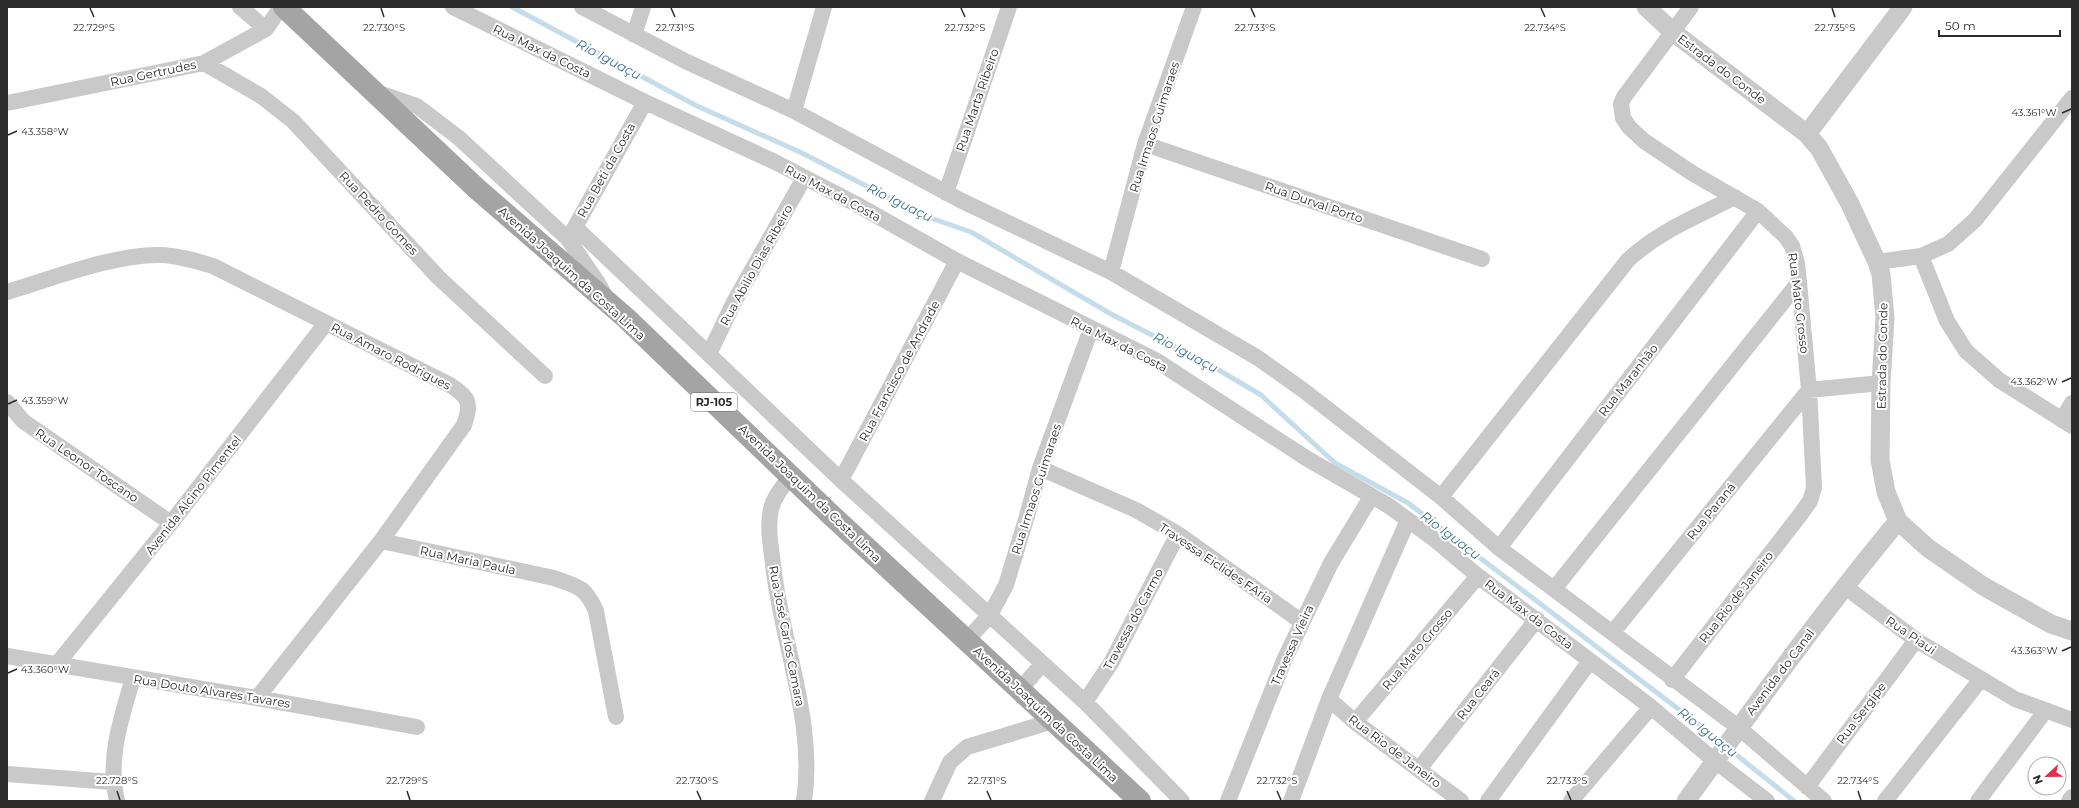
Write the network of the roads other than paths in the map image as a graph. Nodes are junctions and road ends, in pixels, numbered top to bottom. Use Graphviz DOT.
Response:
graph roads {
  1 [pos="240,7"];
  2 [pos="281,7"];
  3 [pos="284,7"];
  4 [pos="453,7"];
  5 [pos="582,7"];
  6 [pos="643,7"];
  7 [pos="824,7"];
  8 [pos="1008,7"];
  9 [pos="1194,7"];
  10 [pos="1646,7"];
  11 [pos="1691,7"];
  12 [pos="1903,7"];
  13 [pos="266,29"];
  14 [pos="1673,32"];
  15 [pos="634,35"];
  16 [pos="204,62"];
  17 [pos="376,92"];
  18 [pos="2072,98"];
  19 [pos="645,102"];
  20 [pos="7,103"];
  21 [pos="794,111"];
  22 [pos="1807,134"];
  23 [pos="1145,144"];
  24 [pos="804,178"];
  25 [pos="946,193"];
  26 [pos="1735,197"];
  27 [pos="1758,211"];
  28 [pos="571,233"];
  29 [pos="1921,256"];
  30 [pos="1482,260"];
  31 [pos="957,261"];
  32 [pos="1877,262"];
  33 [pos="1110,272"];
  34 [pos="1799,282"];
  35 [pos="7,292"];
  36 [pos="608,302"];
  37 [pos="326,323"];
  38 [pos="1091,329"];
  39 [pos="709,354"];
  40 [pos="545,376"];
  41 [pos="1882,383"];
  42 [pos="1809,390"];
  43 [pos="7,402"];
  44 [pos="2072,403"];
  45 [pos="2067,423"];
  46 [pos="1040,468"];
  47 [pos="791,476"];
  48 [pos="841,480"];
  49 [pos="1371,497"];
  50 [pos="1441,497"];
  51 [pos="1800,515"];
  52 [pos="1408,520"];
  53 [pos="1898,520"];
  54 [pos="171,523"];
  55 [pos="1178,534"];
  56 [pos="381,541"];
  57 [pos="1499,548"];
  58 [pos="1478,576"];
  59 [pos="1844,586"];
  60 [pos="1554,589"];
  61 [pos="990,615"];
  62 [pos="1537,619"];
  63 [pos="1302,622"];
  64 [pos="2072,631"];
  65 [pos="1613,632"];
  66 [pos="967,640"];
  67 [pos="1916,640"];
  68 [pos="7,656"];
  69 [pos="1590,661"];
  70 [pos="57,664"];
  71 [pos="1042,664"];
  72 [pos="132,678"];
  73 [pos="1982,679"];
  74 [pos="1672,680"];
  75 [pos="1020,690"];
  76 [pos="257,698"];
  77 [pos="1329,699"];
  78 [pos="1085,702"];
  79 [pos="1651,707"];
  80 [pos="2046,710"];
  81 [pos="616,717"];
  82 [pos="2072,720"];
  83 [pos="1053,721"];
  84 [pos="1355,722"];
  85 [pos="417,727"];
  86 [pos="1737,729"];
  87 [pos="1716,760"];
  88 [pos="1419,769"];
  89 [pos="7,774"];
  90 [pos="112,782"];
  91 [pos="1807,787"];
  92 [pos="2072,797"];
  93 [pos="116,801"];
  94 [pos="804,801"];
  95 [pos="932,801"];
  96 [pos="1140,801"];
  97 [pos="1182,801"];
  98 [pos="1228,801"];
  99 [pos="1291,801"];
  100 [pos="1460,801"];
  101 [pos="1488,801"];
  102 [pos="1571,801"];
  103 [pos="1686,801"];
  104 [pos="1767,801"];
  105 [pos="1824,801"];
  106 [pos="1885,801"];
  107 [pos="1978,801"];
  108 [pos="2069,801"];
  1 -- 13 [label="street"];
  2 -- 13 [label="street, Rua Gertrudes"];
  3 -- 17 [label="main road, Avenida Joaquim da Costa Lima / RJ-105"];
  4 -- 19 [label="street, Rua Max da Costa"];
  5 -- 15 [label="street"];
  6 -- 15 [label="street"];
  7 -- 21 [label="street"];
  8 -- 25 [label="street, Rua Marta Ribeiro"];
  9 -- 23 [label="street, Rua Irmaos Guimaraes"];
  10 -- 14 [label="street, Estrada do Conde"];
  11 -- 14 [label="street, Rua Mato Grosso"];
  12 -- 22 [label="street"];
  13 -- 16 [label="street, Rua Gertrudes"];
  14 -- 22 [label="street, Estrada do Conde"];
  14 -- 26 [label="street, Rua Mato Grosso"];
  15 -- 21 [label="street"];
  16 -- 20 [label="street, Rua Gertrudes"];
  16 -- 40 [label="street, Rua Pedro Gomes"];
  17 -- 28 [label="street"];
  17 -- 36 [label="main road, Avenida Joaquim da Costa Lima / RJ-105"];
  18 -- 29 [label="street"];
  19 -- 24 [label="street, Rua Max da Costa"];
  19 -- 28 [label="street, Rua Beti da Costa"];
  21 -- 25 [label="street"];
  22 -- 32 [label="street, Estrada do Conde"];
  23 -- 30 [label="street, Rua Durval Porto"];
  23 -- 33 [label="street, Rua Irmaos Guimaraes"];
  24 -- 31 [label="street, Rua Max da Costa"];
  24 -- 39 [label="street, Rua Abilio Dias Ribeiro"];
  25 -- 33 [label="street"];
  26 -- 27 [label="street, Rua Mato Grosso"];
  26 -- 50 [label="street"];
  27 -- 34 [label="street, Rua Mato Grosso"];
  27 -- 57 [label="street, Rua Maranhão"];
  28 -- 36 [label="street"];
  28 -- 39 [label="street"];
  29 -- 32 [label="street"];
  29 -- 45 [label="street"];
  31 -- 38 [label="street, Rua Max da Costa"];
  31 -- 48 [label="street, Rua Francisco de Andrade"];
  32 -- 41 [label="street, Estrada do Conde"];
  33 -- 50 [label="street"];
  34 -- 42 [label="street, Rua Mato Grosso"];
  34 -- 60 [label="street"];
  35 -- 37 [label="street, Rua Amaro Rodrigues"];
  36 -- 47 [label="main road, Avenida Joaquim da Costa Lima / RJ-105"];
  37 -- 54 [label="street, Avenida Alcino Pimentel"];
  37 -- 56 [label="street, Rua Amaro Rodrigues"];
  38 -- 46 [label="street, Rua Irmaos Guimaraes"];
  38 -- 49 [label="street, Rua Max da Costa"];
  39 -- 48 [label="street"];
  41 -- 42 [label="street"];
  41 -- 53 [label="street, Estrada do Conde"];
  42 -- 51 [label="street, Rua Mato Grosso"];
  42 -- 65 [label="street, Rua Paraná"];
  43 -- 54 [label="street, Rua Leonor Toscano"];
  44 -- 45 [label="street"];
  46 -- 55 [label="street, Travessa Eiclides FAria"];
  46 -- 61 [label="street, Rua Irmaos Guimaraes"];
  47 -- 66 [label="main road, Avenida Joaquim da Costa Lima / RJ-105"];
  47 -- 94 [label="street, Rua José Carlos Camara"];
  48 -- 61 [label="street"];
  49 -- 52 [label="street, Rua Max da Costa"];
  49 -- 63 [label="street, Travessa Vieira"];
  50 -- 57 [label="street"];
  51 -- 74 [label="street, Rua Rio de Janeiro"];
  52 -- 58 [label="street, Rua Max da Costa"];
  52 -- 77 [label="street"];
  53 -- 59 [label="street, Avenida do Canal"];
  53 -- 64 [label="street, Estrada do Conde"];
  54 -- 70 [label="street, Avenida Alcino Pimentel"];
  55 -- 63 [label="street, Travessa Eiclides FAria"];
  55 -- 78 [label="street, Travessa do Carmo"];
  56 -- 76 [label="street, Rua Amaro Rodrigues"];
  56 -- 81 [label="street, Rua Maria Paula"];
  57 -- 60 [label="street"];
  58 -- 62 [label="street, Rua Max da Costa"];
  58 -- 84 [label="street, Rua Mato Grosso"];
  59 -- 67 [label="street, Rua Piaui"];
  59 -- 86 [label="street, Avenida do Canal"];
  60 -- 65 [label="street"];
  61 -- 66 [label="street, Rua Irmaos Guimaraes"];
  61 -- 71 [label="street"];
  62 -- 69 [label="street, Rua Max da Costa"];
  62 -- 88 [label="street, Rua Ceará"];
  63 -- 98 [label="street, Travessa Vieira"];
  65 -- 74 [label="street"];
  66 -- 75 [label="main road, Avenida Joaquim da Costa Lima / RJ-105"];
  67 -- 73 [label="street, Rua Piaui"];
  67 -- 91 [label="street, Rua Sergipe"];
  68 -- 70 [label="street, Rua Douto Alvares Tavares"];
  69 -- 79 [label="street, Rua Max da Costa"];
  69 -- 101 [label="street"];
  70 -- 72 [label="street, Rua Douto Alvares Tavares"];
  71 -- 75 [label="street"];
  71 -- 78 [label="street"];
  72 -- 76 [label="street, Rua Douto Alvares Tavares"];
  72 -- 90 [label="street"];
  73 -- 80 [label="street, Rua Piaui"];
  73 -- 106 [label="street"];
  74 -- 86 [label="street"];
  75 -- 83 [label="main road, Avenida Joaquim da Costa Lima / RJ-105"];
  76 -- 85 [label="street, Rua Douto Alvares Tavares"];
  77 -- 84 [label="street, Rua Rio de Janeiro"];
  77 -- 99 [label="street"];
  78 -- 97 [label="street"];
  79 -- 87 [label="street, Rua Max da Costa"];
  79 -- 102 [label="street"];
  80 -- 82 [label="street, Rua Piaui"];
  80 -- 107 [label="street"];
  83 -- 95 [label="street"];
  83 -- 96 [label="main road, Avenida Joaquim da Costa Lima / RJ-105"];
  84 -- 88 [label="street, Rua Rio de Janeiro"];
  86 -- 87 [label="street, Avenida do Canal"];
  86 -- 91 [label="street"];
  87 -- 103 [label="street"];
  87 -- 104 [label="street, Rua Max da Costa"];
  88 -- 100 [label="street, Rua Rio de Janeiro"];
  89 -- 90 [label="street"];
  90 -- 93 [label="street"];
  91 -- 105 [label="street"];
  92 -- 108 [label="street"];
}
